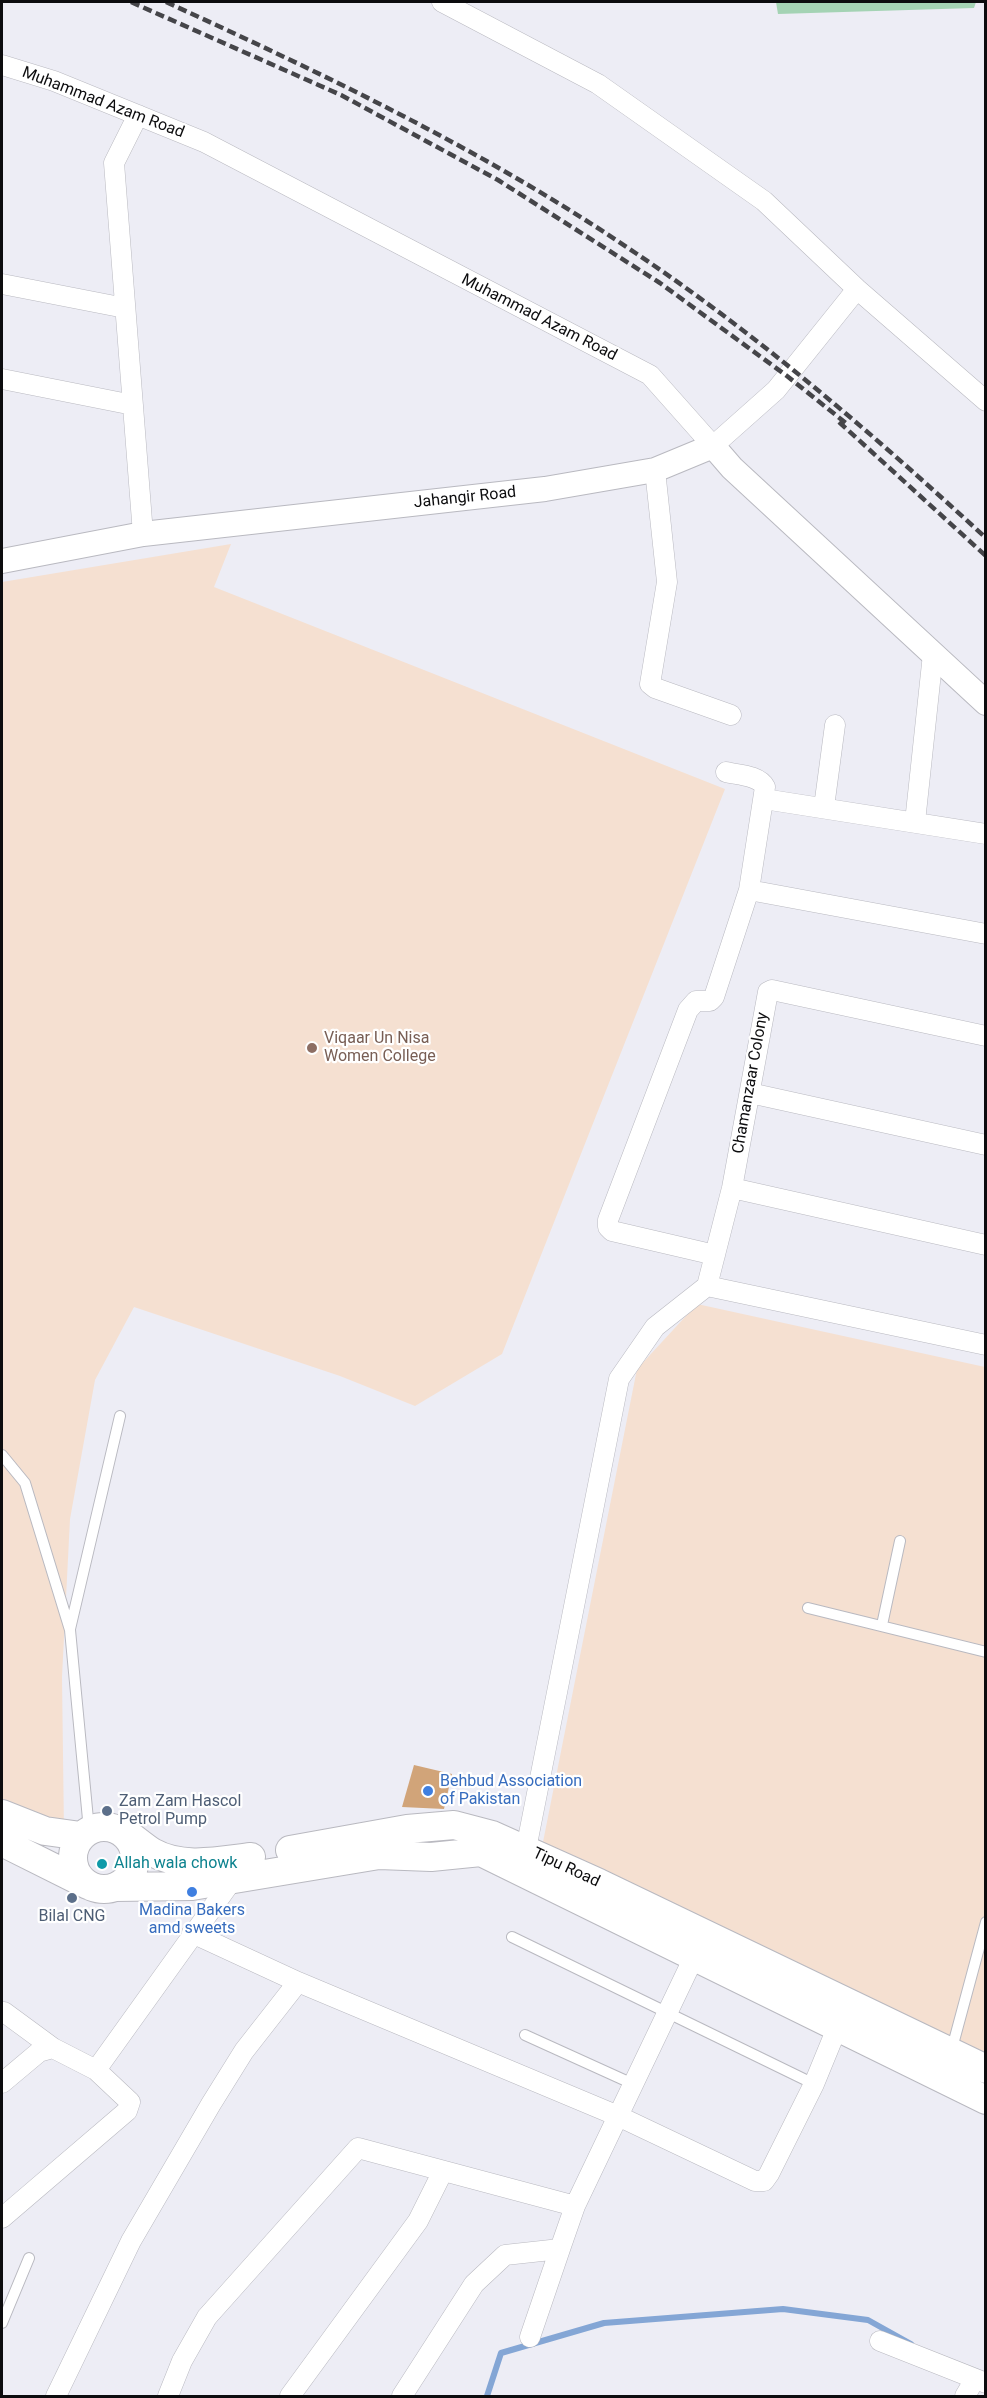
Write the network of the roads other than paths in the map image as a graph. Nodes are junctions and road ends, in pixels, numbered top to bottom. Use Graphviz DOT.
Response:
graph roads {
  1 [pos="442,2"];
  2 [pos="2,65"];
  3 [pos="138,115"];
  4 [pos="2,284"];
  5 [pos="857,289"];
  6 [pos="125,308"];
  7 [pos="2,379"];
  8 [pos="986,400"];
  9 [pos="133,405"];
  10 [pos="713,446"];
  11 [pos="655,470"];
  12 [pos="143,534"];
  13 [pos="2,561"];
  14 [pos="933,654"];
  15 [pos="986,703"];
  16 [pos="731,715"];
  17 [pos="834,725"];
  18 [pos="726,772"];
  19 [pos="764,799"];
  20 [pos="824,807"];
  21 [pos="915,822"];
  22 [pos="986,834"];
  23 [pos="749,890"];
  24 [pos="986,933"];
  25 [pos="986,1036"];
  26 [pos="750,1093"];
  27 [pos="986,1145"];
  28 [pos="732,1188"];
  29 [pos="986,1245"];
  30 [pos="715,1255"];
  31 [pos="707,1286"];
  32 [pos="986,1345"];
  33 [pos="120,1416"];
  34 [pos="2,1455"];
  35 [pos="900,1540"];
  36 [pos="808,1608"];
  37 [pos="882,1625"];
  38 [pos="70,1630"];
  39 [pos="986,1652"];
  40 [pos="2,1814"];
  41 [pos="121,1830"];
  42 [pos="85,1833"];
  43 [pos="2,1842"];
  44 [pos="526,1849"];
  45 [pos="233,1879"];
  46 [pos="103,1887"];
  47 [pos="986,1922"];
  48 [pos="192,1933"];
  49 [pos="512,1937"];
  50 [pos="694,1957"];
  51 [pos="298,1983"];
  52 [pos="4,2012"];
  53 [pos="667,2013"];
  54 [pos="837,2028"];
  55 [pos="525,2036"];
  56 [pos="53,2048"];
  57 [pos="951,2052"];
  58 [pos="984,2065"];
  59 [pos="96,2070"];
  60 [pos="2,2083"];
  61 [pos="633,2084"];
  62 [pos="814,2084"];
  63 [pos="986,2100"];
  64 [pos="618,2116"];
  65 [pos="443,2171"];
  66 [pos="575,2206"];
  67 [pos="2,2218"];
  68 [pos="560,2249"];
  69 [pos="29,2258"];
  70 [pos="2,2324"];
  71 [pos="530,2337"];
  72 [pos="880,2341"];
  73 [pos="980,2381"];
  74 [pos="56,2397"];
  75 [pos="168,2397"];
  76 [pos="290,2397"];
  77 [pos="402,2397"];
  78 [pos="966,2397"];
  1 -- 5 [label="street"];
  2 -- 3 [label="street, Muhammad Azam Road"];
  3 -- 6 [label="street"];
  3 -- 10 [label="street, Muhammad Azam Road"];
  4 -- 6 [label="street"];
  5 -- 8 [label="street"];
  5 -- 10 [label="street, Jahangir Road"];
  6 -- 9 [label="street"];
  7 -- 9 [label="street"];
  9 -- 12 [label="street"];
  10 -- 11 [label="street, Jahangir Road"];
  10 -- 14 [label="street, Muhammad Azam Road"];
  11 -- 12 [label="street, Jahangir Road"];
  11 -- 16 [label="street"];
  12 -- 13 [label="street, Jahangir Road"];
  14 -- 15 [label="street, Muhammad Azam Road"];
  14 -- 21 [label="street"];
  17 -- 20 [label="street"];
  18 -- 19 [label="street"];
  19 -- 20 [label="street"];
  19 -- 23 [label="street"];
  20 -- 21 [label="street"];
  21 -- 22 [label="street"];
  23 -- 24 [label="street"];
  23 -- 30 [label="street"];
  25 -- 26 [label="street, Chamanzaar Colony"];
  26 -- 27 [label="street"];
  26 -- 28 [label="street, Chamanzaar Colony"];
  28 -- 29 [label="street"];
  28 -- 30 [label="street, Chamanzaar Colony"];
  30 -- 31 [label="street, Chamanzaar Colony"];
  31 -- 32 [label="street"];
  31 -- 44 [label="street"];
  33 -- 38 [label="lane"];
  34 -- 38 [label="lane"];
  35 -- 37 [label="lane"];
  36 -- 37 [label="lane"];
  37 -- 39 [label="lane"];
  38 -- 42 [label="lane"];
  40 -- 42 [label="main road"];
  41 -- 42 [label="main road"];
  41 -- 44 [label="main road, Tipu Road"];
  41 -- 46 [label="main road"];
  42 -- 46 [label="main road"];
  43 -- 46 [label="main road"];
  44 -- 57 [label="main road, Tipu Road"];
  45 -- 46 [label="main road"];
  45 -- 48 [label="street"];
  45 -- 50 [label="main road"];
  47 -- 57 [label="lane"];
  48 -- 51 [label="street"];
  48 -- 59 [label="street"];
  49 -- 53 [label="lane"];
  50 -- 53 [label="street"];
  50 -- 54 [label="main road"];
  51 -- 64 [label="street"];
  51 -- 74 [label="street"];
  52 -- 56 [label="street"];
  53 -- 61 [label="street"];
  53 -- 62 [label="lane"];
  54 -- 62 [label="street"];
  54 -- 63 [label="main road"];
  55 -- 61 [label="lane"];
  56 -- 59 [label="street"];
  56 -- 60 [label="street"];
  57 -- 58 [label="main road, Tipu Road"];
  59 -- 67 [label="street"];
  61 -- 64 [label="street"];
  62 -- 64 [label="street"];
  64 -- 66 [label="street"];
  65 -- 66 [label="street"];
  65 -- 75 [label="street"];
  65 -- 76 [label="street"];
  66 -- 68 [label="street"];
  68 -- 71 [label="street"];
  68 -- 77 [label="street"];
  69 -- 70 [label="lane"];
  72 -- 73 [label="street"];
  73 -- 78 [label="street"];
}
